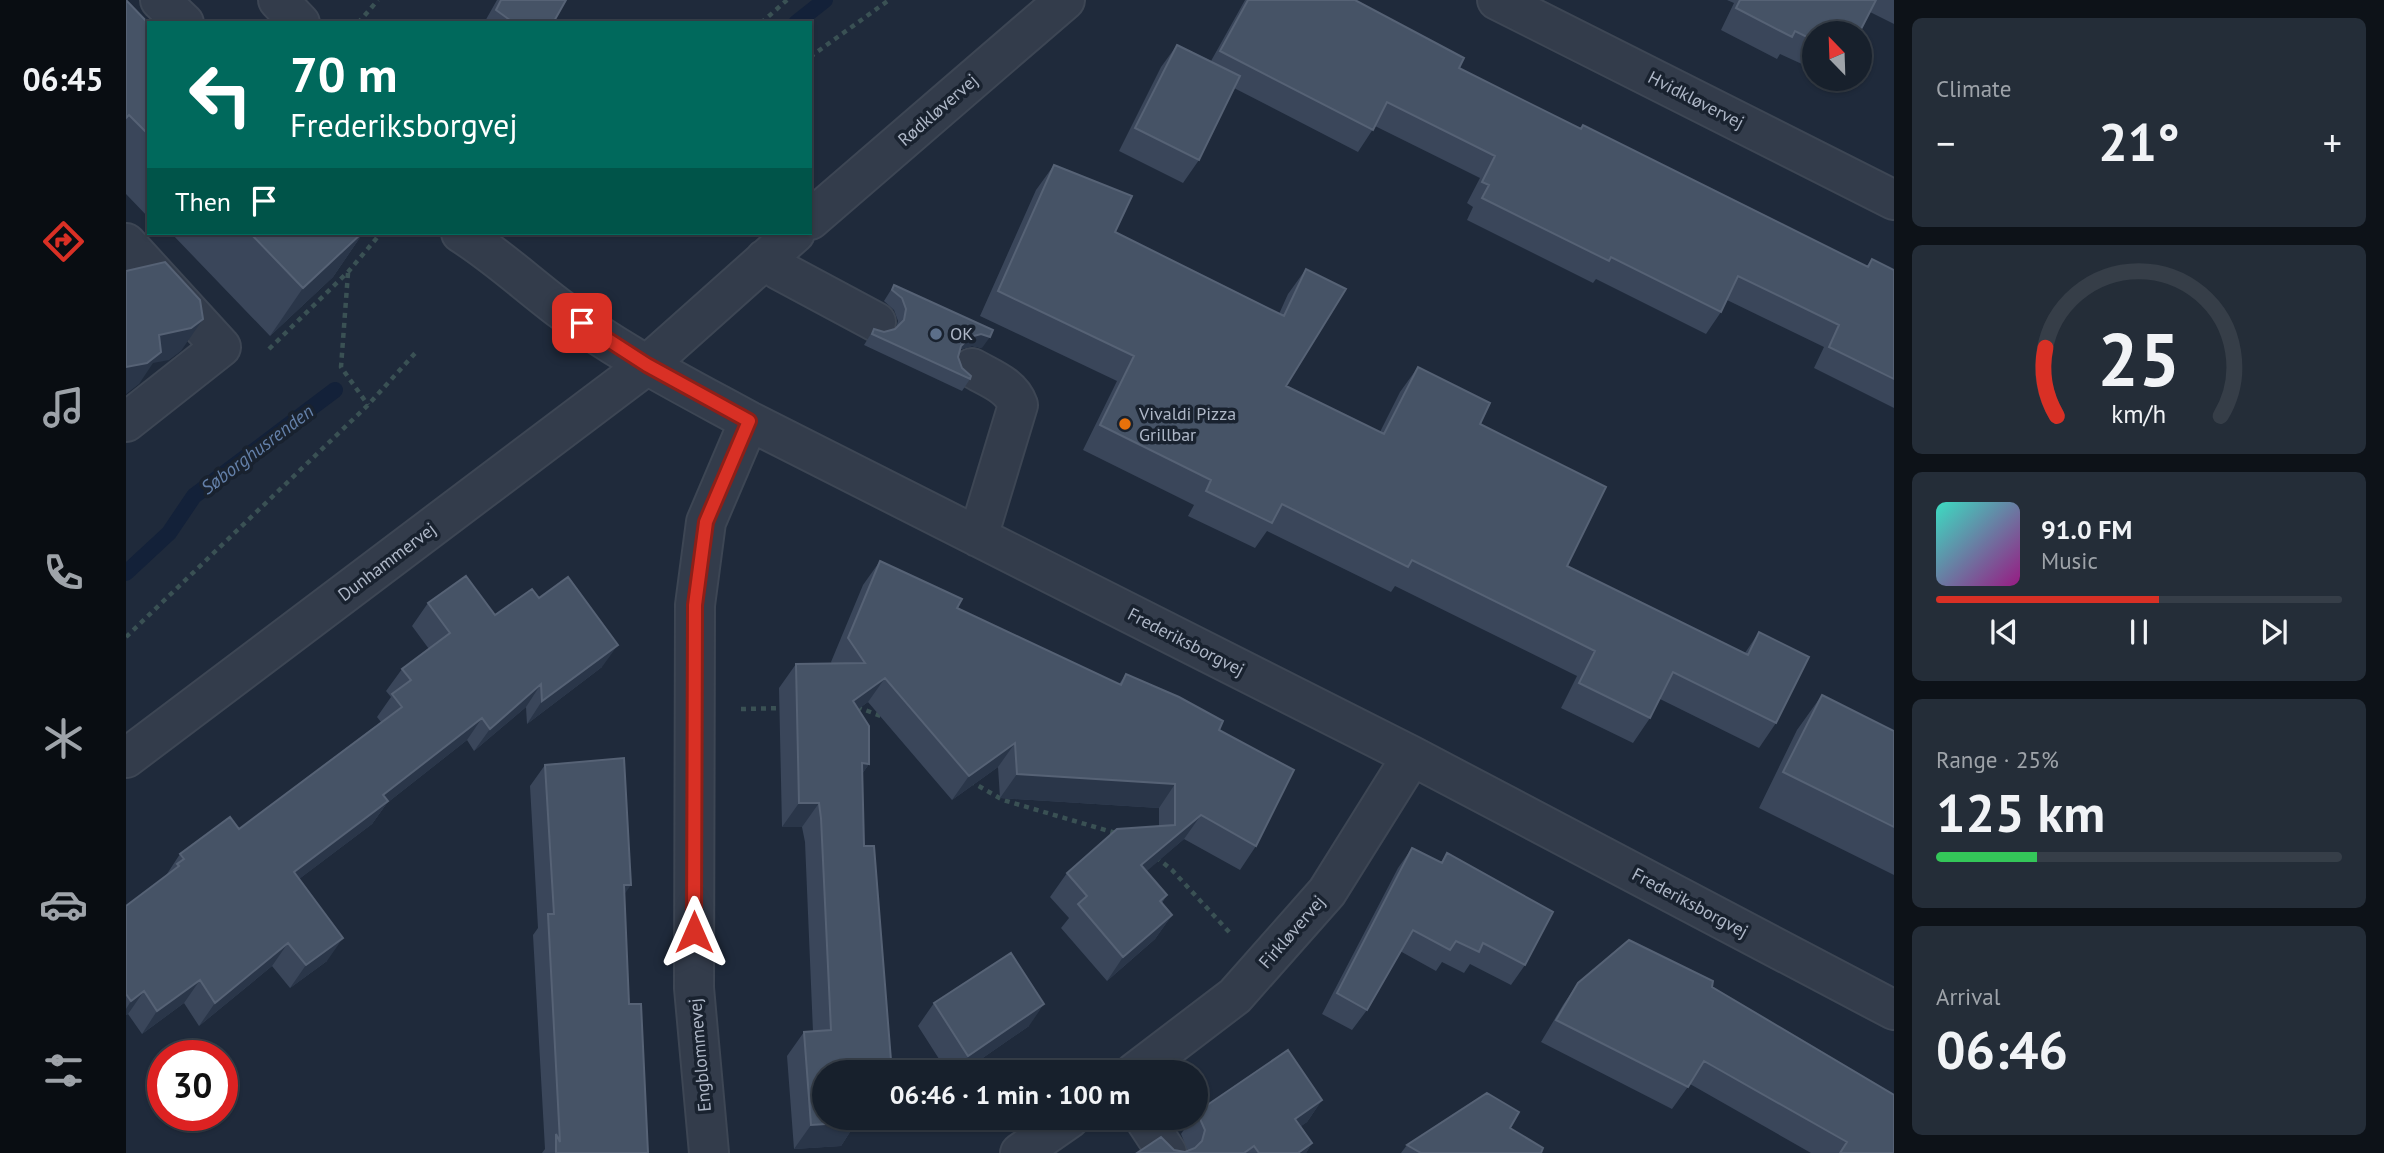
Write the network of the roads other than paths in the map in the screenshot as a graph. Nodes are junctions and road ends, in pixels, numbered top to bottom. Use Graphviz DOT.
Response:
graph roads {
  1 [pos="160,0"];
  2 [pos="1065,0"];
  3 [pos="1497,0"];
  4 [pos="182,21"];
  5 [pos="1894,200"];
  6 [pos="812,218"];
  7 [pos="793,235"];
  8 [pos="476,239"];
  9 [pos="126,243"];
  10 [pos="765,259"];
  11 [pos="876,322"];
  12 [pos="647,365"];
  13 [pos="971,368"];
  14 [pos="749,421"];
  15 [pos="126,422"];
  16 [pos="978,537"];
  17 [pos="1412,756"];
  18 [pos="126,758"];
  19 [pos="1894,1010"];
  20 [pos="1151,1060"];
  21 [pos="1053,1130"];
  22 [pos="1152,1130"];
  23 [pos="709,1153"];
  24 [pos="1020,1153"];
  25 [pos="1167,1153"];
  1 -- 4 [label="street"];
  2 -- 6 [label="street, Rødkløvervej"];
  3 -- 5 [label="street, Hvidkløvervej"];
  7 -- 10 [label="street"];
  8 -- 12 [label="street, Frederiksborgvej"];
  9 -- 15 [label="street"];
  10 -- 11 [label="street"];
  10 -- 12 [label="street"];
  12 -- 14 [label="street, Frederiksborgvej"];
  12 -- 18 [label="street, Dunhammervej"];
  13 -- 16 [label="street"];
  14 -- 16 [label="street, Frederiksborgvej"];
  14 -- 23 [label="street, Engblommevej"];
  16 -- 17 [label="street, Frederiksborgvej"];
  17 -- 19 [label="street, Frederiksborgvej"];
  17 -- 20 [label="street, Firkløvervej"];
  21 -- 24 [label="street"];
  22 -- 25 [label="street"];
}
